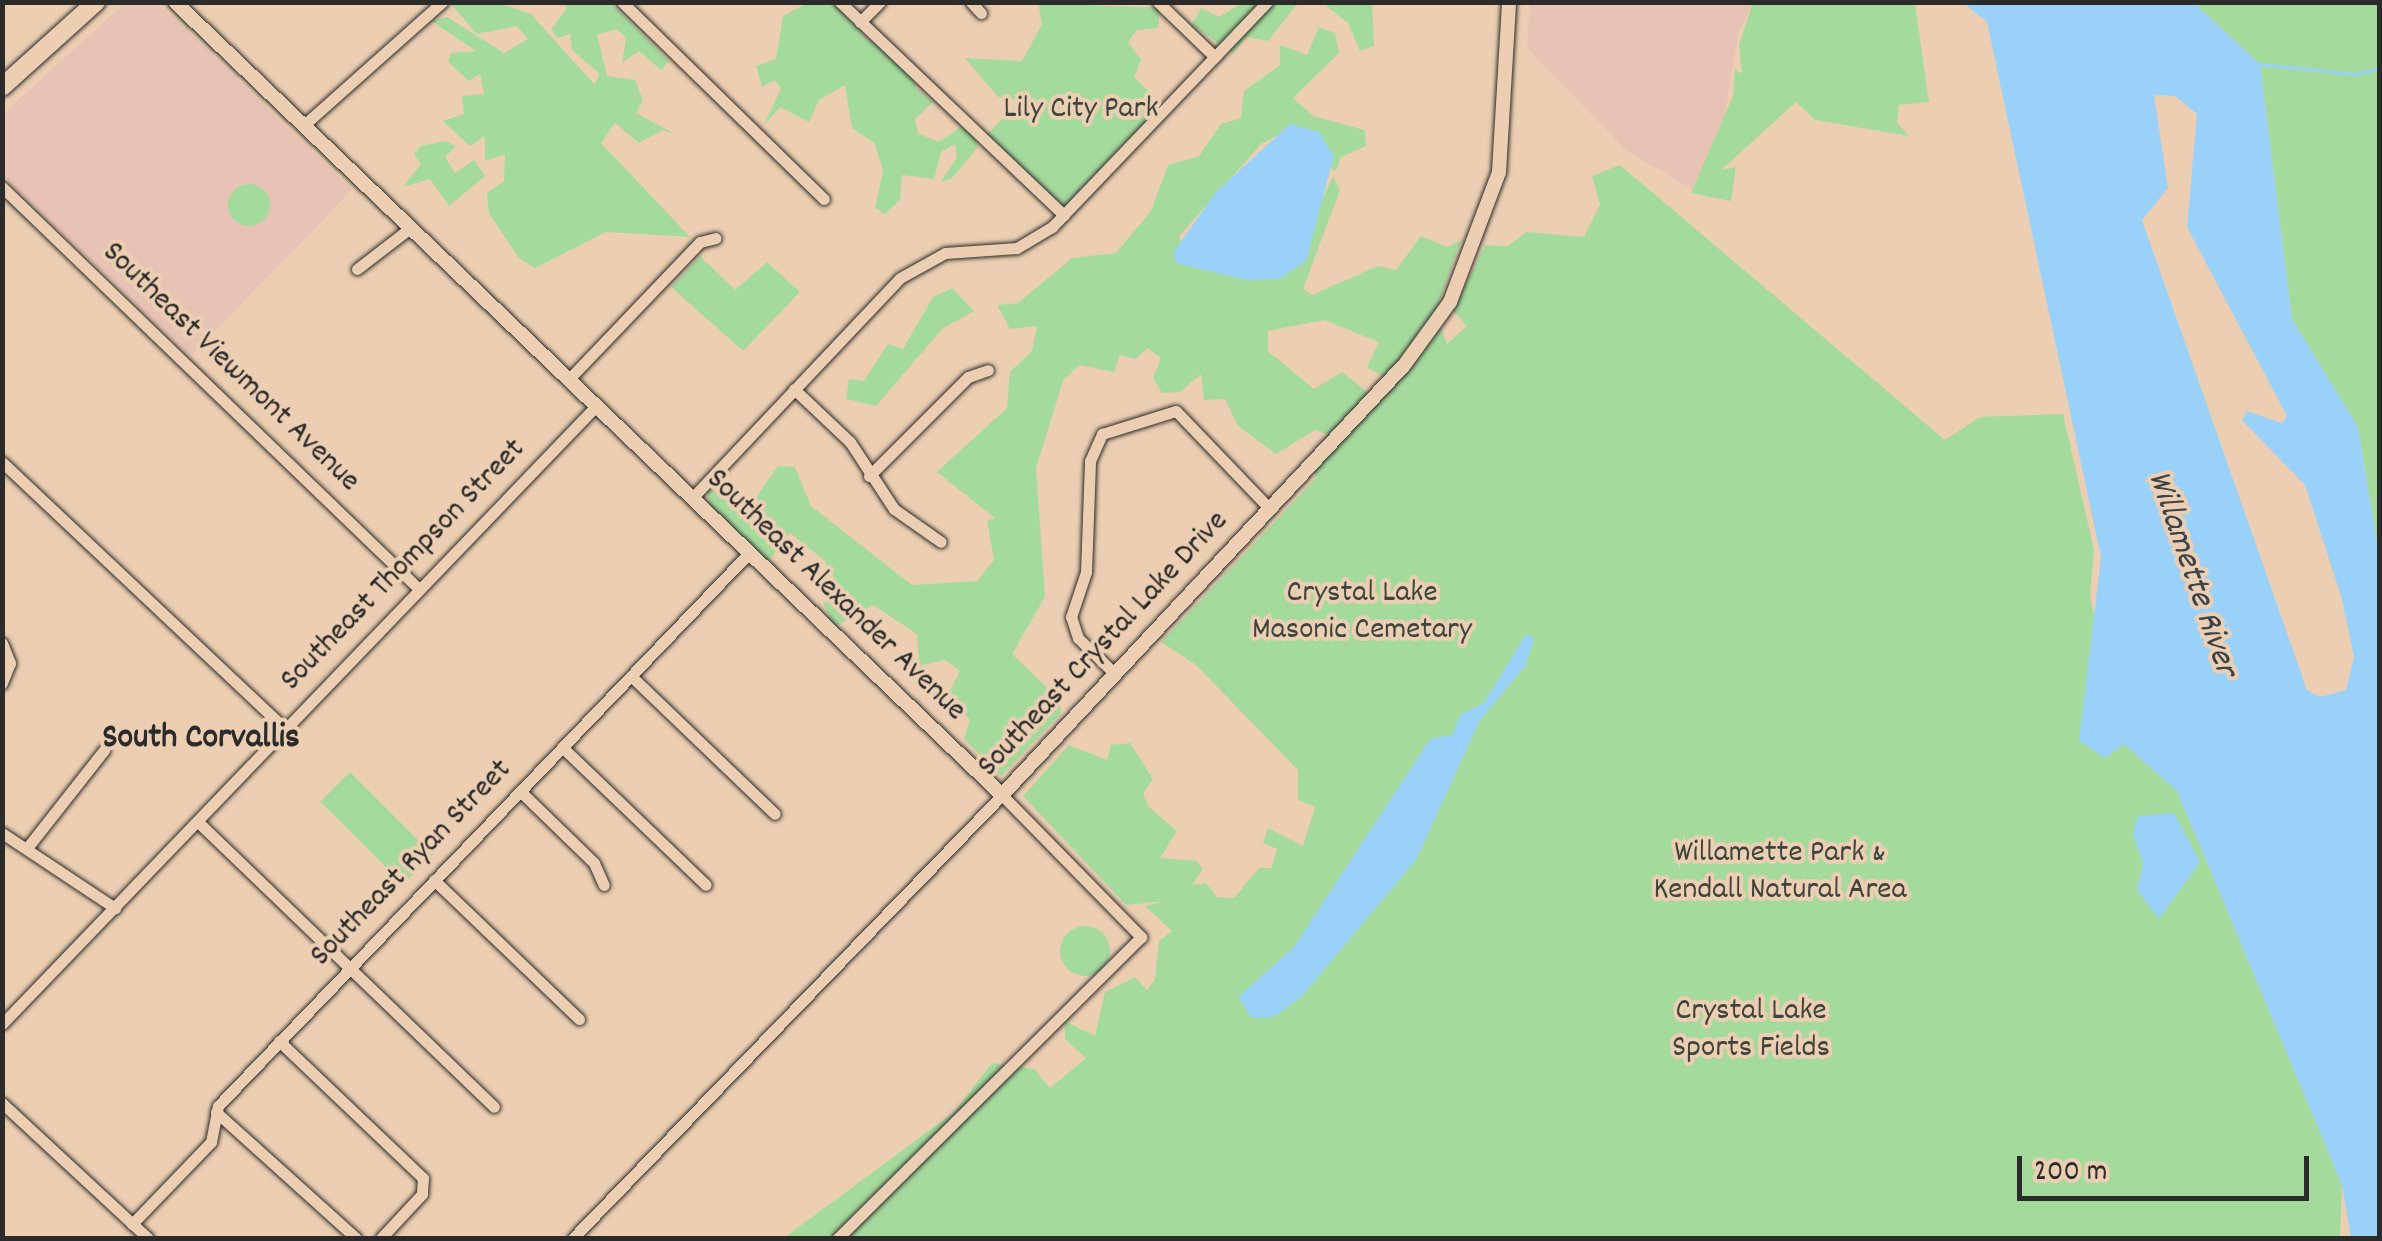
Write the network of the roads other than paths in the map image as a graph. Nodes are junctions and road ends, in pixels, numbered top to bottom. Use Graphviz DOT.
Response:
graph roads {
  1 [pos="96,2"];
  2 [pos="176,2"];
  3 [pos="442,2"];
  4 [pos="622,2"];
  5 [pos="840,2"];
  6 [pos="880,2"];
  7 [pos="971,2"];
  8 [pos="1158,2"];
  9 [pos="1268,2"];
  10 [pos="1510,2"];
  11 [pos="981,13"];
  12 [pos="860,22"];
  13 [pos="1214,56"];
  14 [pos="2,87"];
  15 [pos="304,125"];
  16 [pos="2,187"];
  17 [pos="824,200"];
  18 [pos="1064,215"];
  19 [pos="409,229"];
  20 [pos="716,238"];
  21 [pos="357,269"];
  22 [pos="988,370"];
  23 [pos="569,379"];
  24 [pos="794,389"];
  25 [pos="596,406"];
  26 [pos="2,462"];
  27 [pos="869,476"];
  28 [pos="693,497"];
  29 [pos="1269,508"];
  30 [pos="941,542"];
  31 [pos="750,552"];
  32 [pos="419,589"];
  33 [pos="2,642"];
  34 [pos="1114,673"];
  35 [pos="631,676"];
  36 [pos="2,683"];
  37 [pos="285,729"];
  38 [pos="562,747"];
  39 [pos="104,750"];
  40 [pos="520,791"];
  41 [pos="1002,795"];
  42 [pos="775,814"];
  43 [pos="196,821"];
  44 [pos="2,833"];
  45 [pos="26,848"];
  46 [pos="434,880"];
  47 [pos="604,885"];
  48 [pos="706,886"];
  49 [pos="114,908"];
  50 [pos="350,968"];
  51 [pos="579,1019"];
  52 [pos="2,1024"];
  53 [pos="279,1041"];
  54 [pos="2,1103"];
  55 [pos="494,1107"];
  56 [pos="216,1112"];
  57 [pos="132,1224"];
  58 [pos="148,1238"];
  59 [pos="356,1238"];
  60 [pos="382,1238"];
  61 [pos="573,1238"];
  62 [pos="838,1238"];
  1 -- 14 [label="highway"];
  2 -- 15 [label="street, Southeast Alexander Avenue"];
  3 -- 15 [label="street"];
  4 -- 17 [label="street"];
  5 -- 12 [label="street"];
  6 -- 12 [label="street"];
  7 -- 11 [label="street"];
  8 -- 13 [label="street"];
  9 -- 13 [label="street"];
  10 -- 29 [label="street, Southeast Crystal Lake Drive"];
  12 -- 18 [label="street"];
  13 -- 18 [label="street"];
  15 -- 19 [label="street, Southeast Alexander Avenue"];
  16 -- 32 [label="street, Southeast Viewmont Avenue"];
  18 -- 24 [label="street"];
  19 -- 21 [label="street"];
  19 -- 23 [label="street, Southeast Alexander Avenue"];
  20 -- 23 [label="street"];
  22 -- 27 [label="street"];
  23 -- 25 [label="street, Southeast Alexander Avenue"];
  24 -- 27 [label="street"];
  24 -- 28 [label="street"];
  25 -- 28 [label="street, Southeast Alexander Avenue"];
  25 -- 32 [label="street, Southeast Thompson Street"];
  26 -- 37 [label="street"];
  27 -- 30 [label="street"];
  28 -- 31 [label="street, Southeast Alexander Avenue"];
  29 -- 34 [label="street, Southeast Crystal Lake Drive"];
  29 -- 34 [label="street"];
  31 -- 35 [label="street, Southeast Ryan Street"];
  31 -- 41 [label="street, Southeast Alexander Avenue"];
  32 -- 37 [label="street, Southeast Thompson Street"];
  33 -- 36 [label="street"];
  34 -- 41 [label="street, Southeast Crystal Lake Drive"];
  35 -- 38 [label="street, Southeast Ryan Street"];
  35 -- 42 [label="street"];
  37 -- 43 [label="street, Southeast Thompson Street"];
  38 -- 40 [label="street, Southeast Ryan Street"];
  38 -- 48 [label="street"];
  39 -- 45 [label="street"];
  40 -- 46 [label="street, Southeast Ryan Street"];
  40 -- 47 [label="street"];
  41 -- 61 [label="street, Southeast Crystal Lake Drive"];
  41 -- 62 [label="street, Southeast Alexander Avenue"];
  43 -- 49 [label="street, Southeast Thompson Street"];
  43 -- 50 [label="street"];
  44 -- 45 [label="street"];
  45 -- 49 [label="street"];
  46 -- 50 [label="street, Southeast Ryan Street"];
  46 -- 51 [label="street"];
  49 -- 52 [label="street, Southeast Thompson Street"];
  50 -- 53 [label="street, Southeast Ryan Street"];
  50 -- 55 [label="street"];
  53 -- 56 [label="street, Southeast Ryan Street"];
  53 -- 60 [label="street"];
  54 -- 57 [label="street"];
  56 -- 57 [label="street, Southeast Ryan Street"];
  56 -- 59 [label="street"];
  57 -- 58 [label="street"];
}
